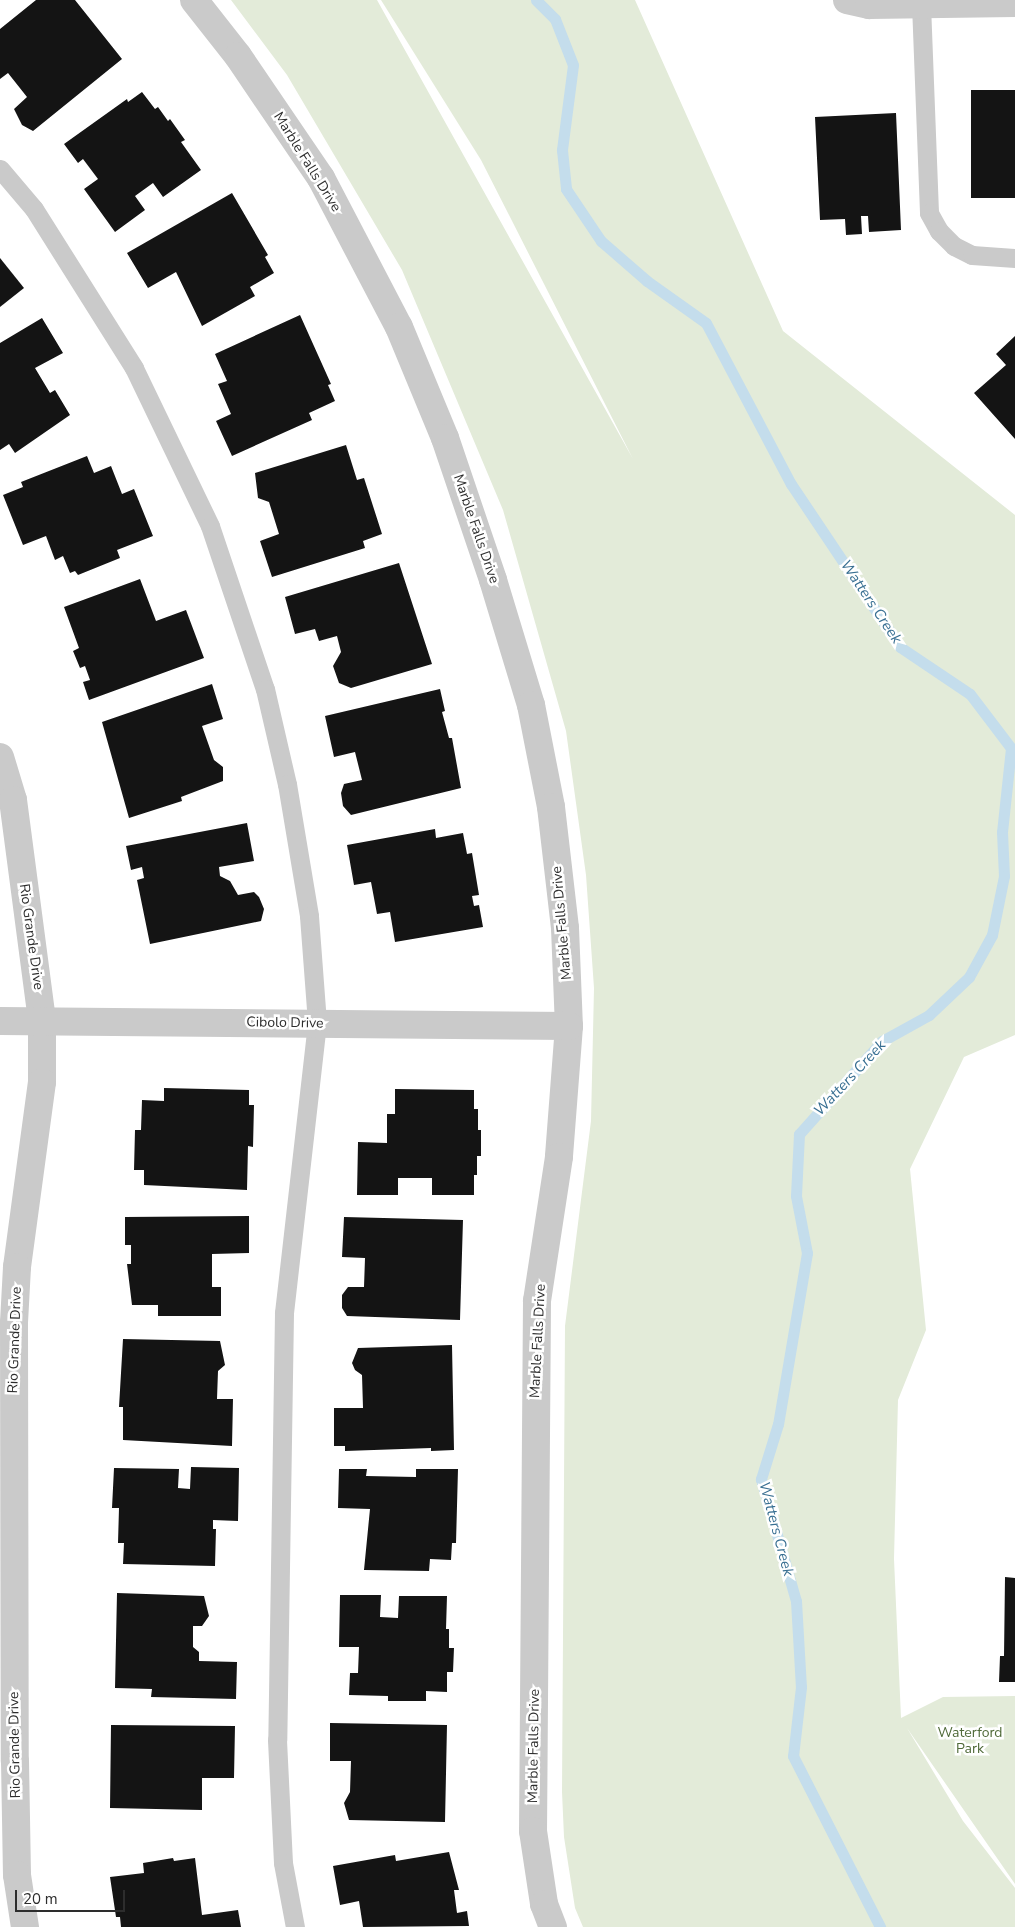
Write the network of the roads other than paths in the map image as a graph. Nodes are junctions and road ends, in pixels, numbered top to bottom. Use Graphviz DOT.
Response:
graph roads {
  1 [pos="194,0"];
  2 [pos="847,0"];
  3 [pos="1015,3"];
  4 [pos="921,4"];
  5 [pos="0,169"];
  6 [pos="1015,258"];
  7 [pos="0,757"];
  8 [pos="0,1021"];
  9 [pos="42,1021"];
  10 [pos="317,1023"];
  11 [pos="569,1026"];
  12 [pos="8,1280"];
  13 [pos="6,1532"];
  14 [pos="24,1927"];
  15 [pos="295,1927"];
  16 [pos="553,1927"];
  1 -- 11 [label="street, Marble Falls Drive"];
  2 -- 4 [label="street"];
  3 -- 4 [label="street"];
  4 -- 6 [label="lane"];
  5 -- 10 [label="lane"];
  7 -- 9 [label="street, Rio Grande Drive"];
  8 -- 9 [label="street, Cibolo Drive"];
  9 -- 10 [label="street, Cibolo Drive"];
  9 -- 12 [label="street, Rio Grande Drive"];
  10 -- 11 [label="street, Cibolo Drive"];
  10 -- 15 [label="lane"];
  11 -- 16 [label="street, Marble Falls Drive"];
  12 -- 13 [label="street, Rio Grande Drive"];
  13 -- 14 [label="street, Rio Grande Drive"];
}
